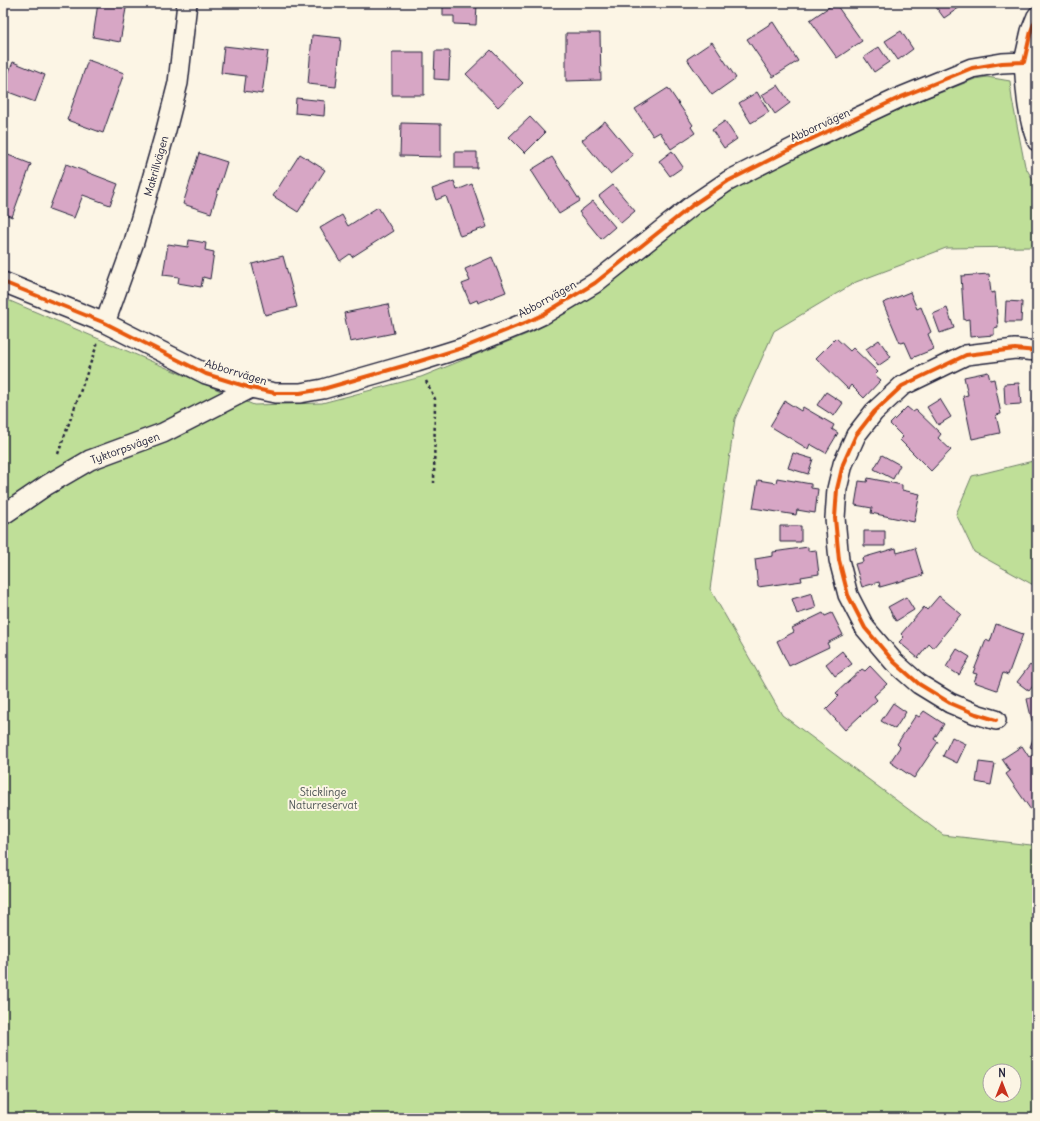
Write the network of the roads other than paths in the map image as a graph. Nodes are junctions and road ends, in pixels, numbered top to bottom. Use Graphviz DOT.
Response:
graph roads {
  1 [pos="187,3"];
  2 [pos="1037,16"];
  3 [pos="1024,62"];
  4 [pos="1037,141"];
  5 [pos="3,282"];
  6 [pos="105,324"];
  7 [pos="1037,351"];
  8 [pos="251,388"];
  9 [pos="3,515"];
  10 [pos="996,720"];
  1 -- 6 [label="street, Makrillvägen"];
  2 -- 3 [label="street"];
  3 -- 4 [label="street"];
  3 -- 8 [label="street, Abborrvägen"];
  5 -- 6 [label="street, Abborrvägen"];
  6 -- 8 [label="street, Abborrvägen"];
  7 -- 10 [label="street"];
  8 -- 9 [label="street, Tyktorpsvägen"];
}
